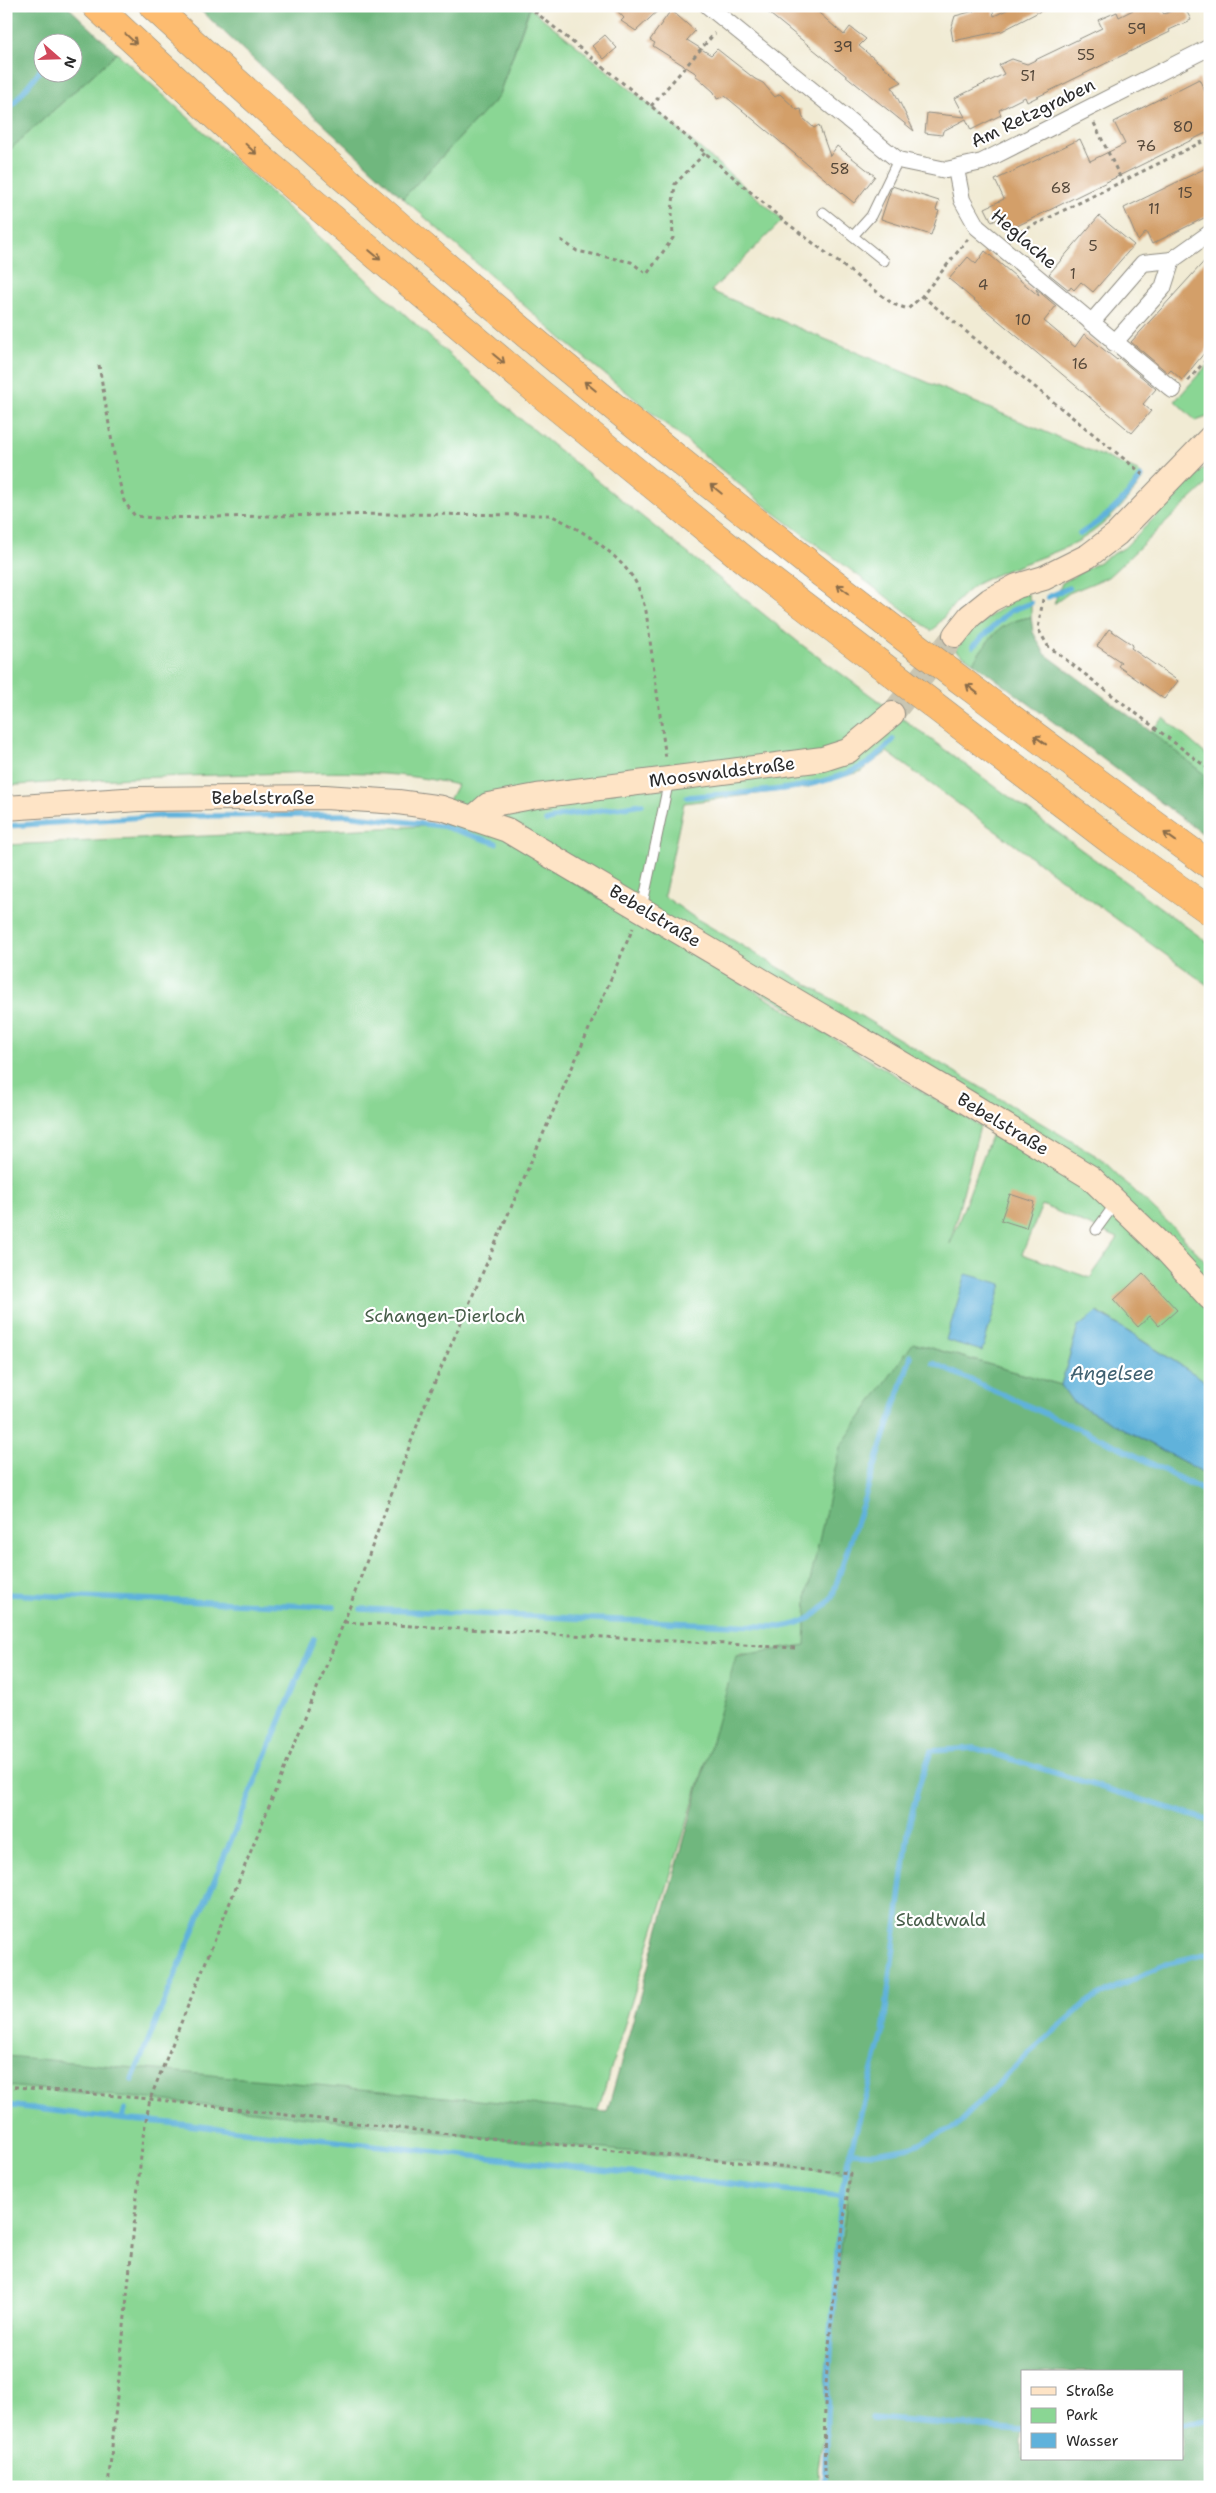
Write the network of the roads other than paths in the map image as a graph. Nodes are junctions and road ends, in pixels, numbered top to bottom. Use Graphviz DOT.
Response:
graph roads {
  1 [pos="96,6"];
  2 [pos="153,6"];
  3 [pos="708,6"];
  4 [pos="1210,47"];
  5 [pos="898,160"];
  6 [pos="956,169"];
  7 [pos="823,212"];
  8 [pos="1210,234"];
  9 [pos="853,236"];
  10 [pos="1172,260"];
  11 [pos="884,261"];
  12 [pos="1091,323"];
  13 [pos="1114,343"];
  14 [pos="1173,390"];
  15 [pos="1210,438"];
  16 [pos="956,635"];
  17 [pos="892,714"];
  18 [pos="669,780"];
  19 [pos="537,796"];
  20 [pos="6,808"];
  21 [pos="473,818"];
  22 [pos="507,830"];
  23 [pos="1210,866"];
  24 [pos="642,908"];
  25 [pos="1210,911"];
  26 [pos="1117,1202"];
  27 [pos="1096,1230"];
  28 [pos="1210,1298"];
  1 -- 25 [label="highway, one-way"];
  23 -- 2 [label="highway, one-way"];
  3 -- 5 [label="street, Am Retzgraben"];
  4 -- 6 [label="street, Am Retzgraben"];
  5 -- 6 [label="street, Am Retzgraben"];
  5 -- 9 [label="lane"];
  6 -- 12 [label="street, Heglache"];
  7 -- 9 [label="lane"];
  8 -- 10 [label="street"];
  9 -- 11 [label="lane"];
  10 -- 12 [label="street"];
  10 -- 13 [label="street"];
  12 -- 13 [label="street, Heglache"];
  13 -- 14 [label="street, Heglache"];
  15 -- 16 [label="street"];
  17 -- 18 [label="street, Mooswaldstraße"];
  18 -- 19 [label="street, Mooswaldstraße"];
  18 -- 24 [label="lane"];
  19 -- 21 [label="street, Mooswaldstraße"];
  19 -- 22 [label="street"];
  20 -- 21 [label="street, Bebelstraße"];
  21 -- 22 [label="street, Bebelstraße"];
  22 -- 24 [label="street, Bebelstraße"];
  24 -- 26 [label="street, Bebelstraße"];
  26 -- 27 [label="lane"];
  26 -- 28 [label="street, Bebelstraße"];
}
